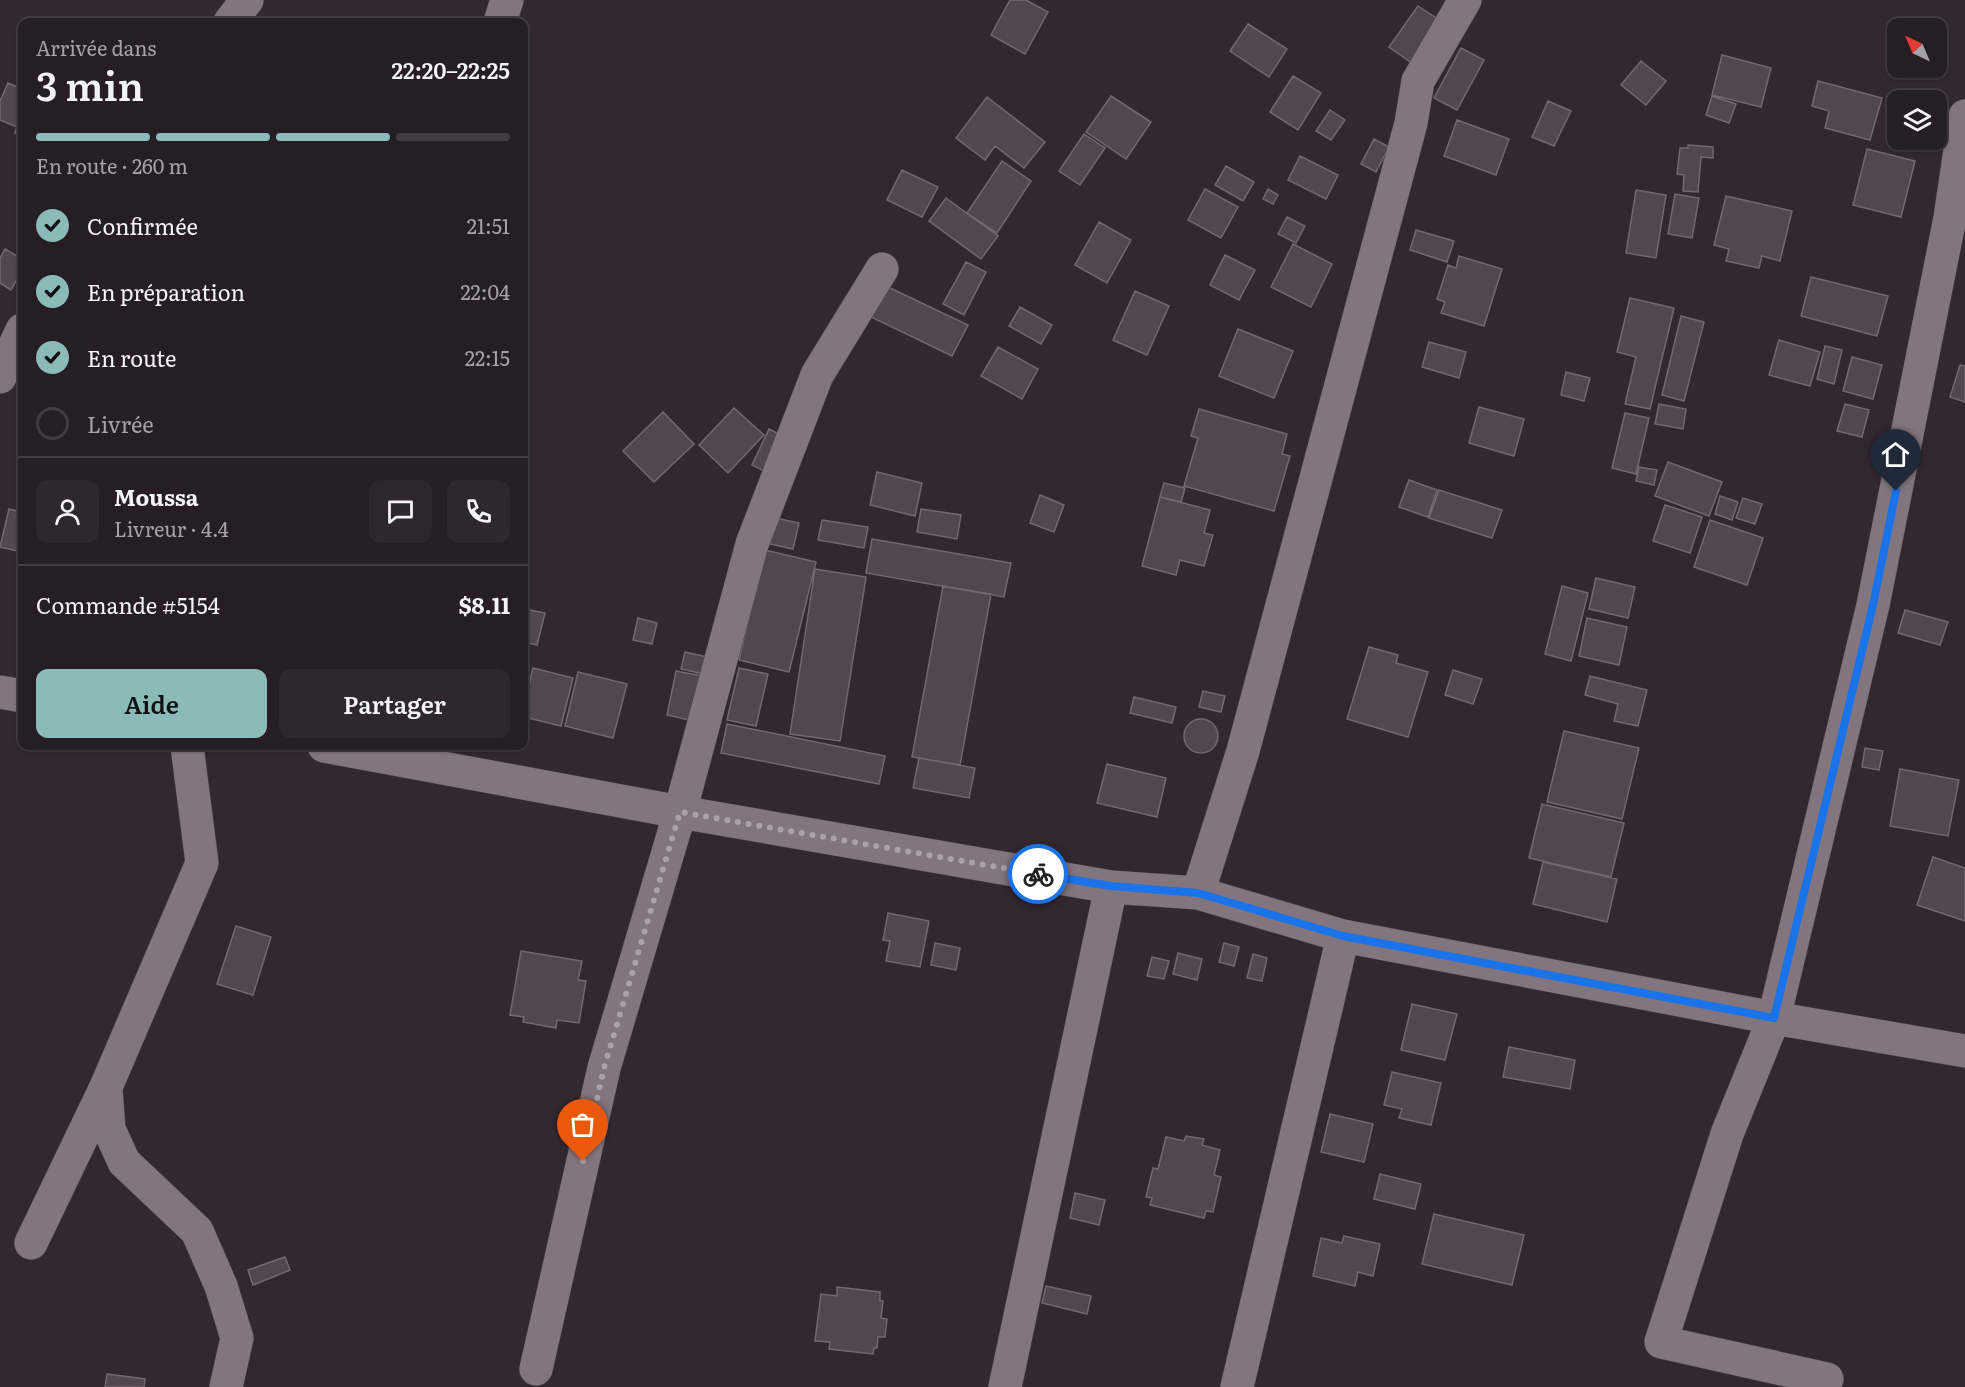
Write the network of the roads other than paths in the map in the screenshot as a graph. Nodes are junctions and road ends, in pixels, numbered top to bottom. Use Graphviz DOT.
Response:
graph roads {
  1 [pos="247,0"];
  2 [pos="507,0"];
  3 [pos="1464,0"];
  4 [pos="233,18"];
  5 [pos="501,18"];
  6 [pos="1965,116"];
  7 [pos="1957,220"];
  8 [pos="882,269"];
  9 [pos="18,338"];
  10 [pos="0,376"];
  11 [pos="0,692"];
  12 [pos="18,695"];
  13 [pos="188,750"];
  14 [pos="346,750"];
  15 [pos="680,812"];
  16 [pos="1111,886"];
  17 [pos="1198,893"];
  18 [pos="1343,936"];
  19 [pos="1774,1018"];
  20 [pos="1965,1051"];
  21 [pos="106,1087"];
  22 [pos="32,1243"];
  23 [pos="536,1370"];
  24 [pos="1827,1379"];
  25 [pos="226,1387"];
  26 [pos="1005,1387"];
  27 [pos="1237,1387"];
  1 -- 4 [label="street"];
  2 -- 5 [label="street"];
  3 -- 17 [label="street"];
  6 -- 7 [label="street"];
  7 -- 19 [label="street"];
  8 -- 15 [label="street"];
  9 -- 10 [label="street"];
  11 -- 12 [label="street"];
  13 -- 21 [label="street"];
  14 -- 15 [label="street"];
  15 -- 16 [label="street"];
  15 -- 23 [label="street"];
  16 -- 17 [label="street"];
  16 -- 26 [label="street"];
  17 -- 18 [label="street"];
  18 -- 19 [label="street"];
  18 -- 27 [label="street"];
  19 -- 20 [label="street"];
  19 -- 24 [label="street"];
  21 -- 22 [label="street"];
  21 -- 25 [label="street"];
}
